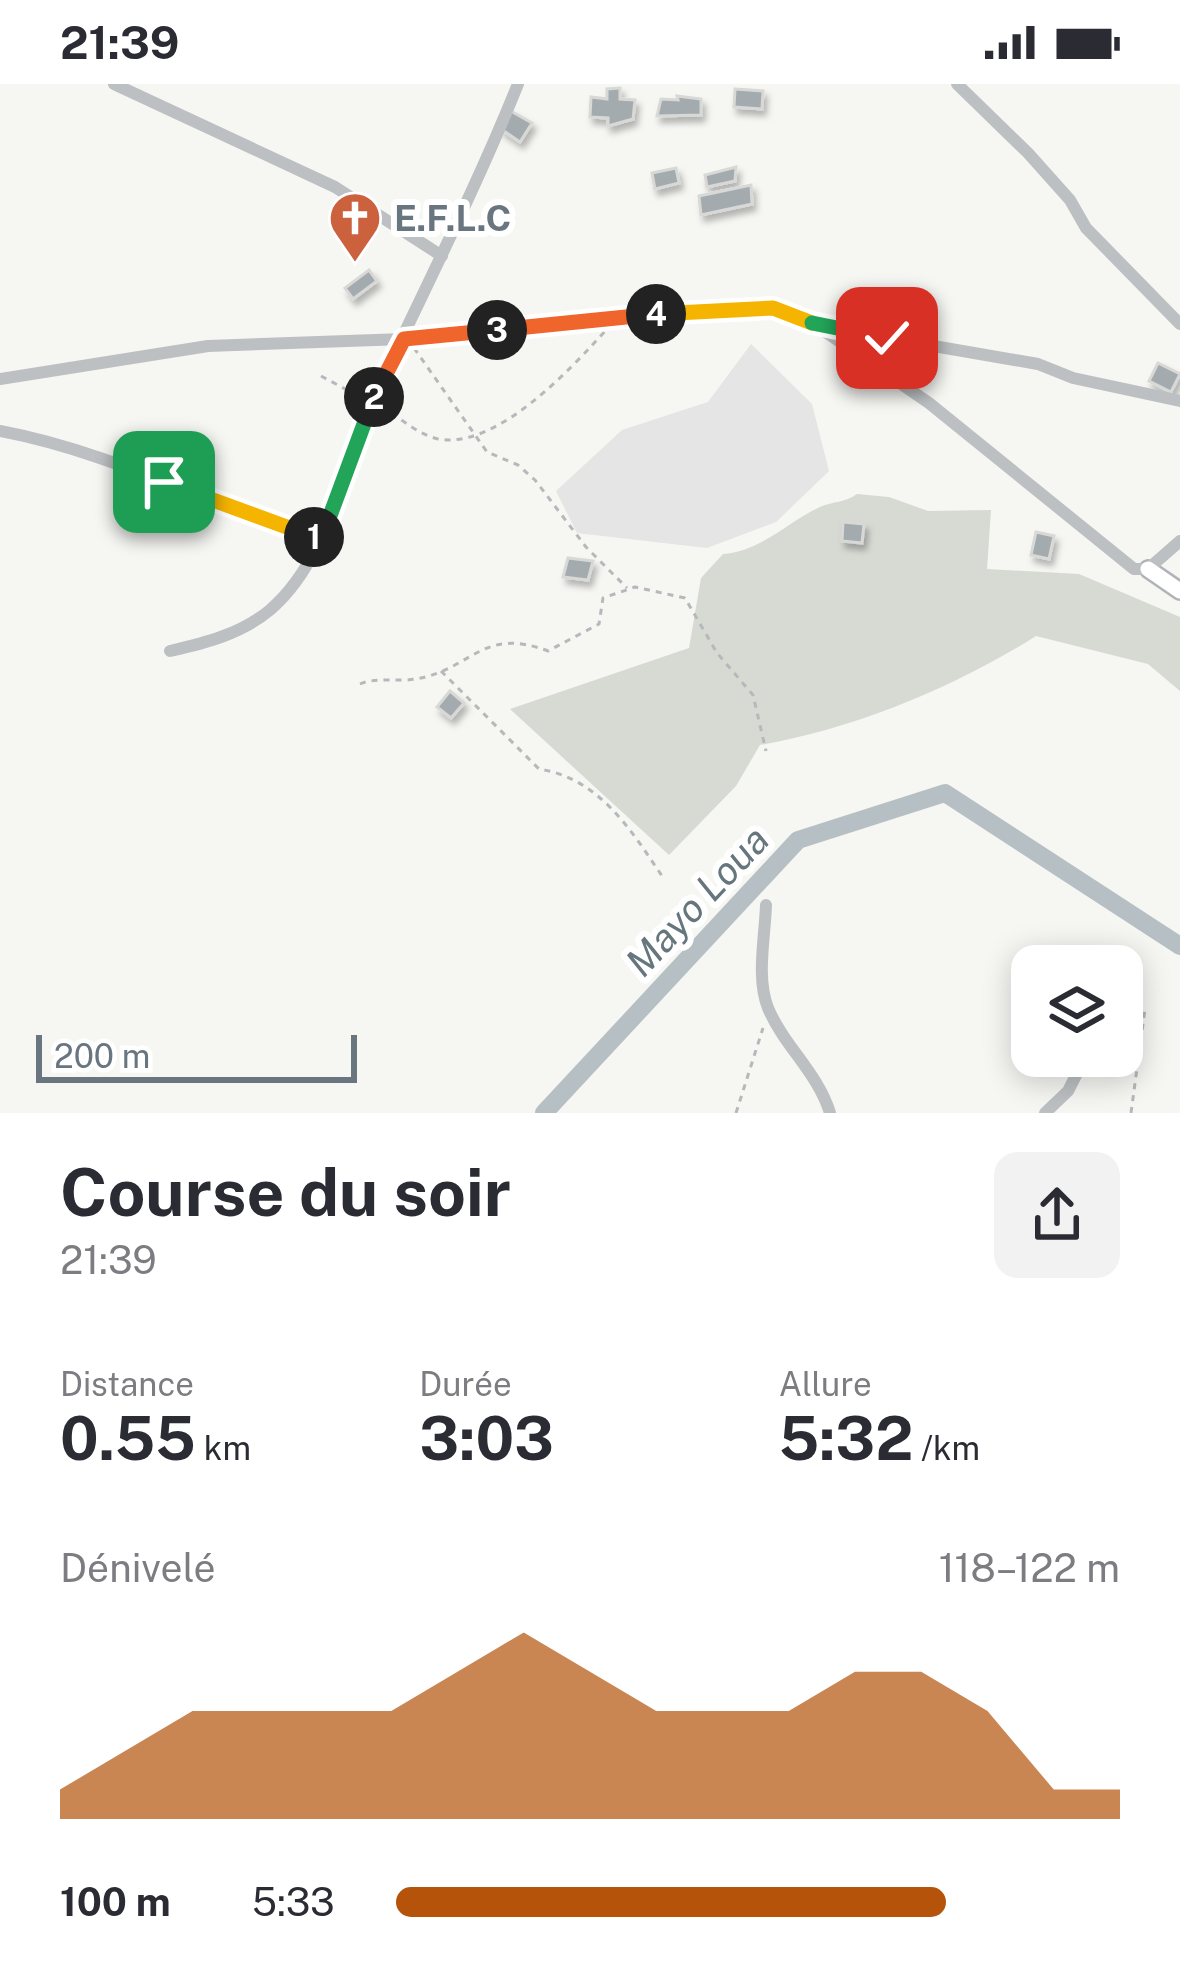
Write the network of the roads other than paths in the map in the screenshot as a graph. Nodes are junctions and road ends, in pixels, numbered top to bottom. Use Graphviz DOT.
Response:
graph roads {
  1 [pos="114,84"];
  2 [pos="957,84"];
  3 [pos="516,85"];
  4 [pos="442,256"];
  5 [pos="814,324"];
  6 [pos="1180,324"];
  7 [pos="404,339"];
  8 [pos="0,379"];
  9 [pos="1180,401"];
  10 [pos="0,431"];
  11 [pos="321,540"];
  12 [pos="1180,541"];
  13 [pos="1148,569"];
  14 [pos="1180,591"];
  15 [pos="170,651"];
  16 [pos="766,905"];
  17 [pos="1075,1077"];
  18 [pos="830,1113"];
  19 [pos="1046,1113"];
  1 -- 4 [label="street"];
  2 -- 6 [label="street"];
  3 -- 4 [label="street"];
  4 -- 7 [label="street"];
  5 -- 7 [label="street"];
  5 -- 9 [label="street"];
  5 -- 13 [label="street"];
  7 -- 8 [label="street"];
  7 -- 11 [label="street"];
  10 -- 11 [label="street"];
  11 -- 15 [label="street"];
  12 -- 13 [label="street"];
  13 -- 14 [label="main road"];
  16 -- 18 [label="street"];
  17 -- 19 [label="street"];
}
